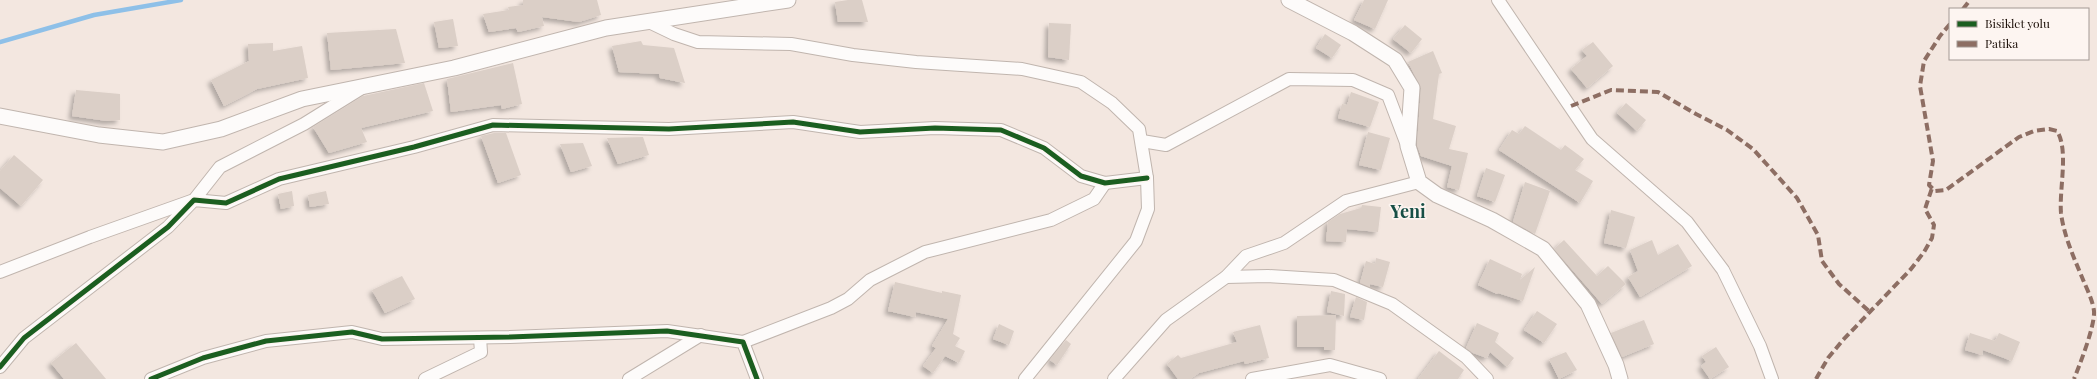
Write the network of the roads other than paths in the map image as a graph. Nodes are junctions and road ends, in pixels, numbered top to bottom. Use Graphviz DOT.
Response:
graph roads {
  1 [pos="788,0"];
  2 [pos="1289,0"];
  3 [pos="1498,0"];
  4 [pos="648,22"];
  5 [pos="365,86"];
  6 [pos="0,116"];
  7 [pos="1142,142"];
  8 [pos="1408,146"];
  9 [pos="1148,178"];
  10 [pos="1419,182"];
  11 [pos="1105,183"];
  12 [pos="194,200"];
  13 [pos="0,272"];
  14 [pos="1226,277"];
  15 [pos="701,335"];
  16 [pos="480,338"];
  17 [pos="743,342"];
  18 [pos="0,367"];
  19 [pos="1272,377"];
  20 [pos="151,379"];
  21 [pos="425,379"];
  22 [pos="629,379"];
  23 [pos="757,379"];
  24 [pos="1025,379"];
  25 [pos="1114,379"];
  26 [pos="1252,379"];
  27 [pos="1380,379"];
  28 [pos="1487,379"];
  29 [pos="1620,379"];
  30 [pos="1772,379"];
  1 -- 4 [label="street"];
  2 -- 8 [label="street"];
  3 -- 30 [label="street"];
  4 -- 5 [label="street"];
  4 -- 7 [label="street"];
  5 -- 6 [label="street"];
  5 -- 12 [label="street"];
  7 -- 8 [label="street"];
  7 -- 9 [label="street"];
  8 -- 10 [label="street"];
  9 -- 11 [label="street"];
  9 -- 24 [label="street"];
  10 -- 14 [label="street"];
  10 -- 29 [label="street"];
  11 -- 12 [label="street"];
  11 -- 17 [label="street"];
  12 -- 13 [label="street"];
  12 -- 18 [label="street"];
  14 -- 25 [label="street"];
  14 -- 28 [label="street"];
  15 -- 16 [label="street"];
  15 -- 17 [label="street"];
  15 -- 22 [label="street"];
  16 -- 20 [label="street"];
  16 -- 21 [label="street"];
  17 -- 23 [label="street"];
  19 -- 26 [label="street"];
  19 -- 27 [label="street"];
}
